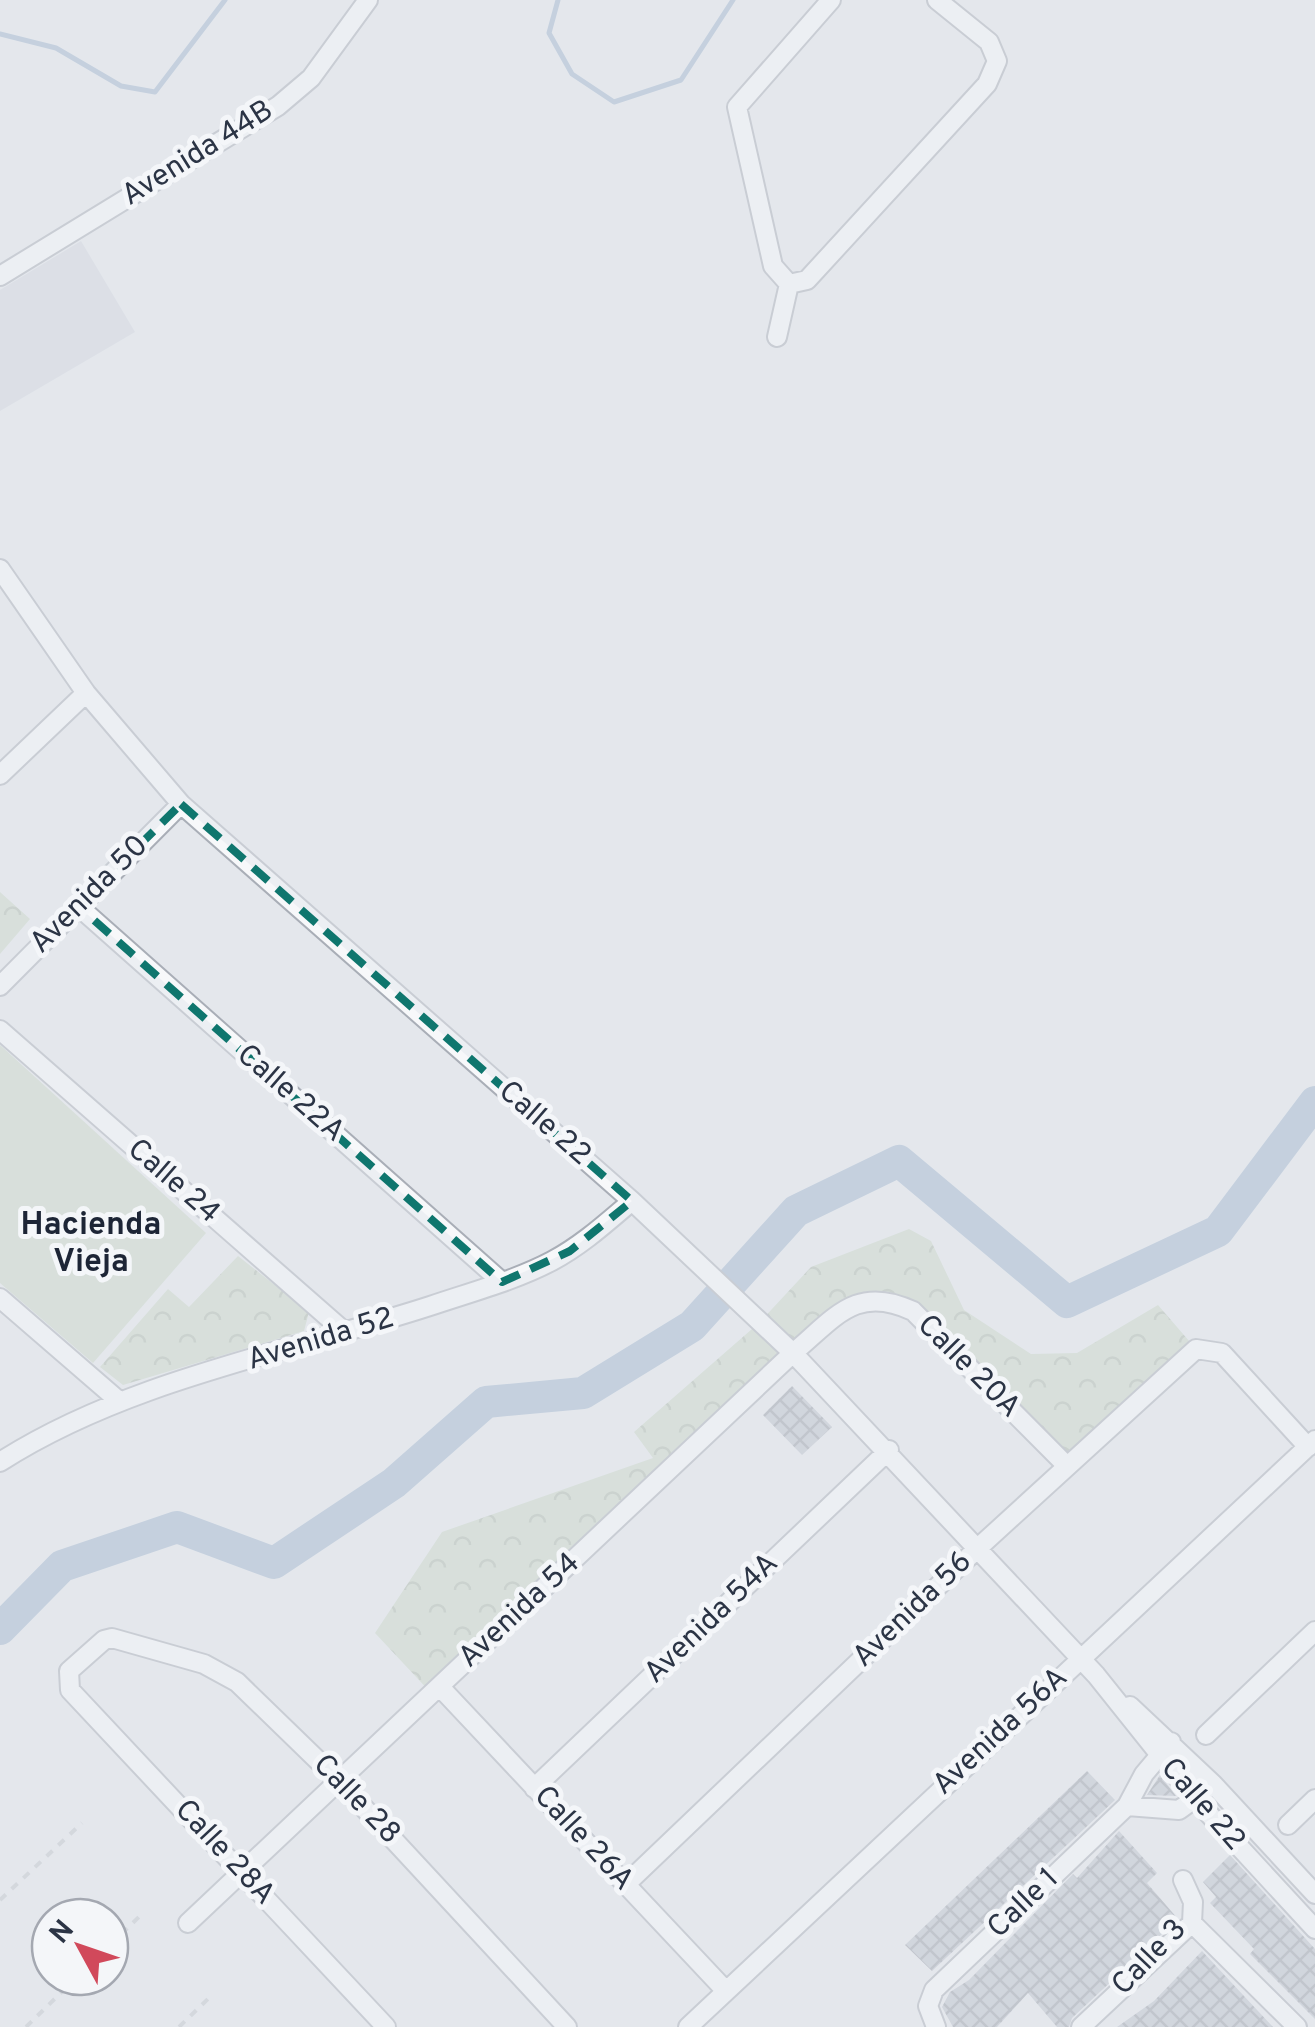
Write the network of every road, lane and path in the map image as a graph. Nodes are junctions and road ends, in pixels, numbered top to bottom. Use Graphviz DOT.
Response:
graph roads {
  1 [pos="368,0"];
  2 [pos="830,0"];
  3 [pos="938,0"];
  4 [pos="0,276"];
  5 [pos="789,284"];
  6 [pos="778,336"];
  7 [pos="2,575"];
  8 [pos="86,693"];
  9 [pos="0,775"];
  10 [pos="182,804"];
  11 [pos="78,906"];
  12 [pos="0,986"];
  13 [pos="0,1030"];
  14 [pos="632,1201"];
  15 [pos="502,1282"];
  16 [pos="0,1298"];
  17 [pos="854,1302"];
  18 [pos="346,1333"];
  19 [pos="793,1353"];
  20 [pos="119,1402"];
  21 [pos="1311,1443"];
  22 [pos="889,1450"];
  23 [pos="0,1462"];
  24 [pos="1066,1466"];
  25 [pos="980,1547"];
  26 [pos="1315,1631"];
  27 [pos="104,1640"];
  28 [pos="1080,1658"];
  29 [pos="440,1687"];
  30 [pos="1206,1735"];
  31 [pos="1165,1749"];
  32 [pos="339,1781"];
  33 [pos="1213,1784"];
  34 [pos="534,1788"];
  35 [pos="1315,1799"];
  36 [pos="1196,1800"];
  37 [pos="1127,1806"];
  38 [pos="82,1823"];
  39 [pos="1288,1825"];
  40 [pos="242,1872"];
  41 [pos="1184,1880"];
  42 [pos="625,1885"];
  43 [pos="1315,1894"];
  44 [pos="0,1900"];
  45 [pos="143,1913"];
  46 [pos="1192,1922"];
  47 [pos="188,1923"];
  48 [pos="130,1926"];
  49 [pos="1315,1929"];
  50 [pos="726,1991"];
  51 [pos="57,1997"];
  52 [pos="210,1998"];
  53 [pos="1103,2020"];
  54 [pos="26,2027"];
  55 [pos="178,2027"];
  56 [pos="386,2027"];
  57 [pos="567,2027"];
  58 [pos="688,2027"];
  59 [pos="936,2027"];
  60 [pos="1081,2027"];
  61 [pos="1296,2027"];
  1 -- 4 [label="street, Avenida 44B"];
  2 -- 5 [label="street"];
  3 -- 5 [label="street"];
  5 -- 6 [label="street"];
  7 -- 8 [label="street, Calle 22"];
  8 -- 9 [label="street"];
  8 -- 10 [label="street, Calle 22"];
  10 -- 11 [label="street, Avenida 50"];
  10 -- 14 [label="street, Calle 22"];
  11 -- 12 [label="street, Avenida 50"];
  11 -- 15 [label="street, Calle 22A"];
  13 -- 18 [label="street, Calle 24"];
  14 -- 15 [label="street, Avenida 52"];
  14 -- 19 [label="street, Calle 22"];
  15 -- 18 [label="street, Avenida 52"];
  16 -- 20 [label="street"];
  17 -- 19 [label="street, Avenida 54"];
  17 -- 24 [label="street, Calle 20A"];
  18 -- 20 [label="street, Avenida 52"];
  19 -- 22 [label="street, Calle 22"];
  19 -- 29 [label="street, Avenida 54"];
  20 -- 23 [label="street, Avenida 52"];
  21 -- 24 [label="street, Avenida 56"];
  21 -- 28 [label="street, Avenida 56A"];
  22 -- 25 [label="street, Calle 22"];
  22 -- 34 [label="street, Avenida 54A"];
  24 -- 25 [label="street, Avenida 56"];
  25 -- 28 [label="street, Calle 22"];
  25 -- 42 [label="street, Avenida 56"];
  26 -- 30 [label="street"];
  27 -- 32 [label="street, Calle 28"];
  27 -- 40 [label="street, Calle 28A"];
  28 -- 31 [label="street, Calle 22"];
  28 -- 50 [label="street, Avenida 56A"];
  29 -- 32 [label="street, Avenida 54"];
  29 -- 34 [label="street, Calle 26A"];
  31 -- 33 [label="street, Calle 22"];
  31 -- 36 [label="street, Calle 22"];
  31 -- 37 [label="street, Calle 1"];
  32 -- 40 [label="street, Avenida 54"];
  32 -- 57 [label="street, Calle 28"];
  33 -- 36 [label="street"];
  33 -- 43 [label="street, Calle 22"];
  34 -- 42 [label="street, Calle 26A"];
  35 -- 39 [label="street"];
  36 -- 37 [label="street"];
  36 -- 49 [label="street, Calle 22"];
  37 -- 59 [label="street, Calle 1"];
  38 -- 44 [label="path"];
  40 -- 47 [label="street, Avenida 54"];
  40 -- 56 [label="street, Calle 28A"];
  41 -- 46 [label="street, Calle 3"];
  42 -- 50 [label="street, Calle 26A"];
  45 -- 48 [label="path"];
  46 -- 53 [label="street, Calle 3"];
  46 -- 61 [label="street"];
  50 -- 58 [label="street, Avenida 56A"];
  51 -- 54 [label="path"];
  52 -- 55 [label="path"];
  53 -- 60 [label="street, Calle 3"];
}
